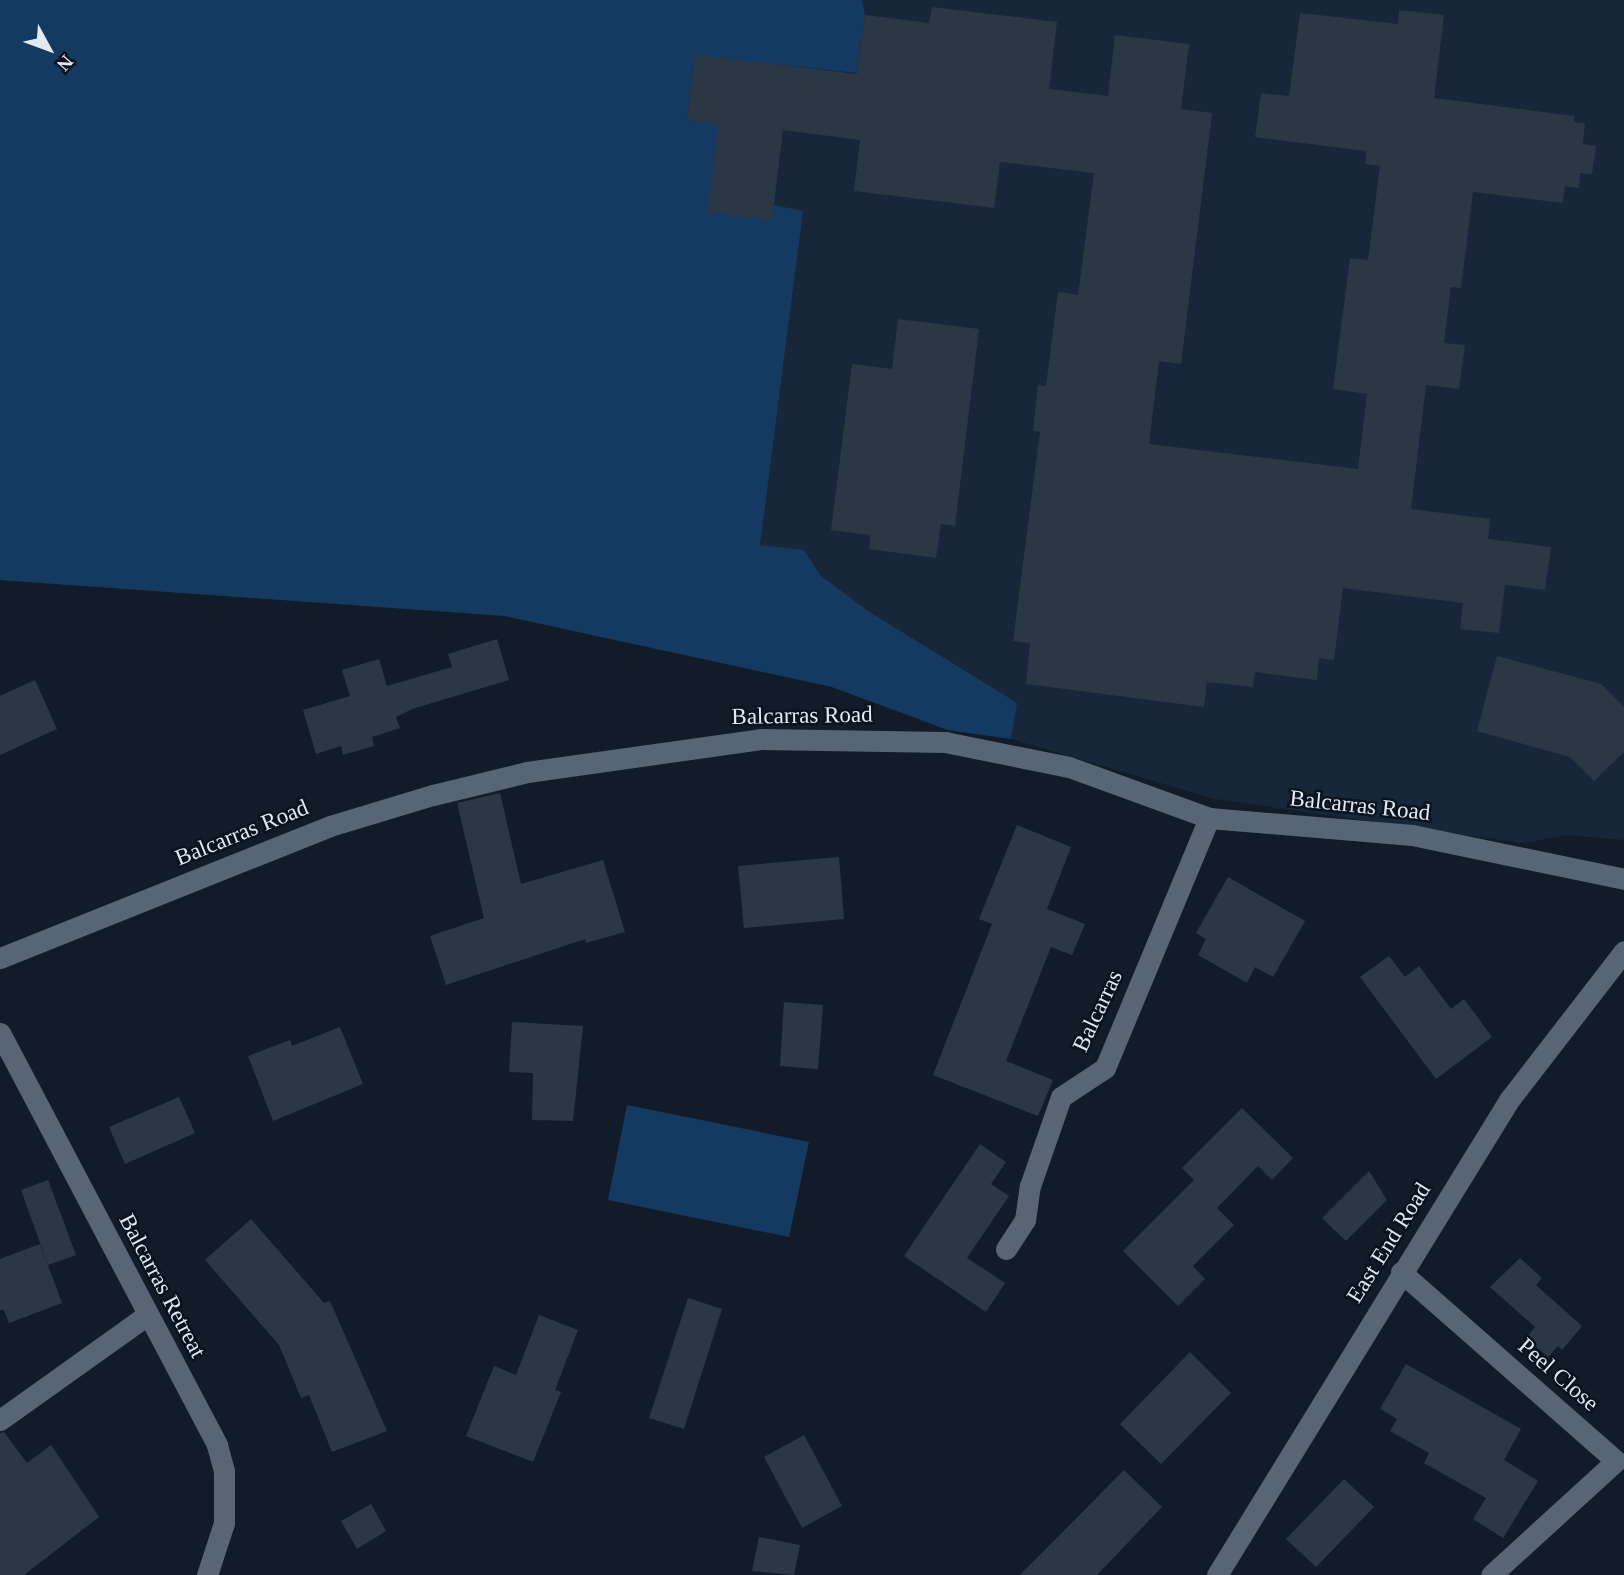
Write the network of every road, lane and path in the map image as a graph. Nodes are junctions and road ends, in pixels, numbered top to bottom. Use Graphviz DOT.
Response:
graph roads {
  1 [pos="1209,818"];
  2 [pos="1624,879"];
  3 [pos="1624,951"];
  4 [pos="0,958"];
  5 [pos="0,1033"];
  6 [pos="1006,1249"];
  7 [pos="1401,1272"];
  8 [pos="147,1315"];
  9 [pos="0,1420"];
  10 [pos="207,1575"];
  11 [pos="1216,1575"];
  12 [pos="1491,1575"];
  1 -- 2 [label="street, Balcarras Road"];
  1 -- 4 [label="street, Balcarras Road"];
  1 -- 6 [label="street, Balcarras"];
  3 -- 7 [label="street, East End Road"];
  5 -- 8 [label="street, Balcarras Retreat"];
  7 -- 11 [label="street, East End Road"];
  7 -- 12 [label="street, Peel Close"];
  8 -- 9 [label="street"];
  8 -- 10 [label="street, Balcarras Retreat"];
}
